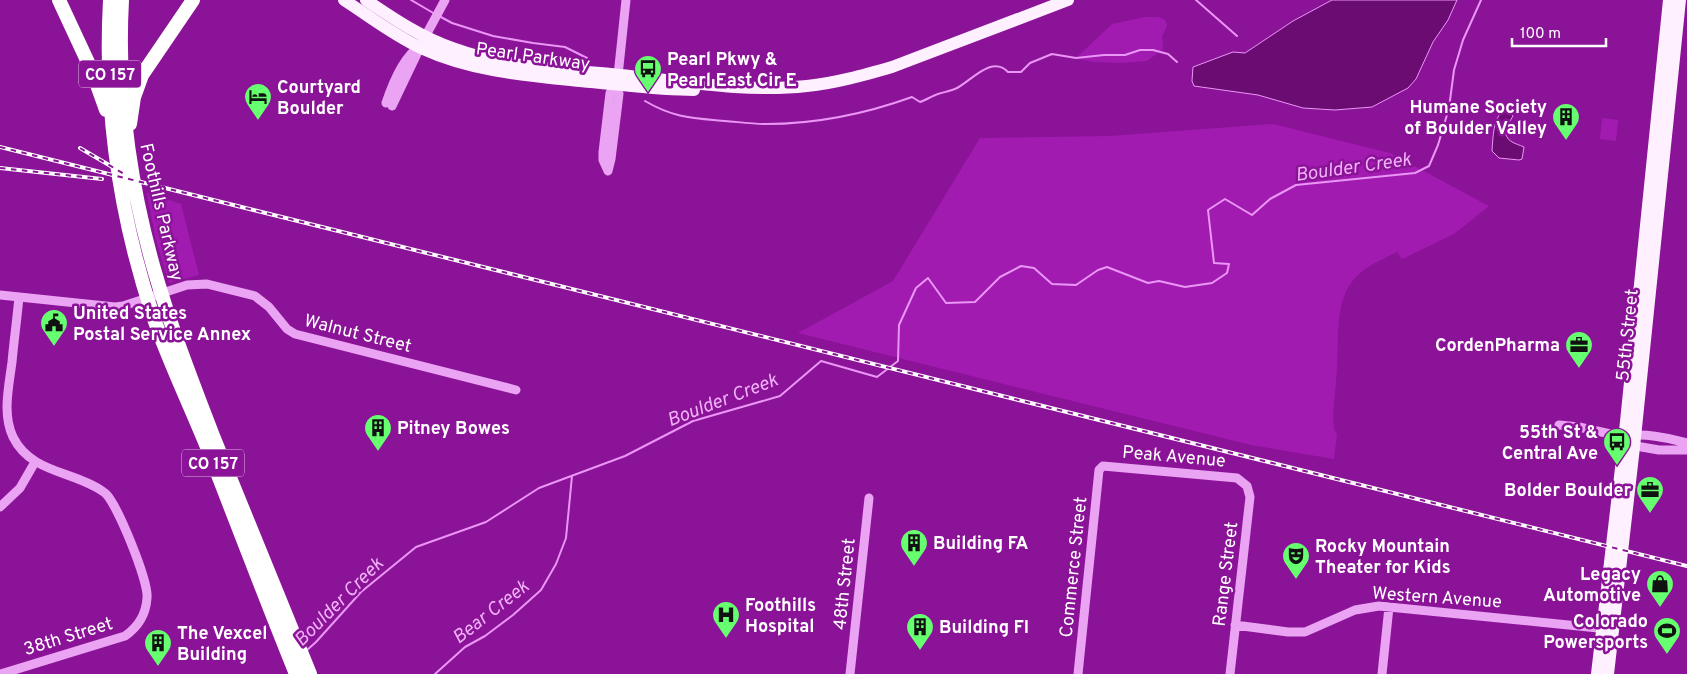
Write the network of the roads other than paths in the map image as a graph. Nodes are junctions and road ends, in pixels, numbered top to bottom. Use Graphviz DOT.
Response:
graph roads {
  1 [pos="59,0"];
  2 [pos="110,0"];
  3 [pos="122,0"];
  4 [pos="193,0"];
  5 [pos="198,0"];
  6 [pos="344,0"];
  7 [pos="366,0"];
  8 [pos="626,0"];
  9 [pos="1068,0"];
  10 [pos="1678,1"];
  11 [pos="443,4"];
  12 [pos="181,17"];
  13 [pos="422,42"];
  14 [pos="617,80"];
  15 [pos="389,104"];
  16 [pos="114,148"];
  17 [pos="129,154"];
  18 [pos="0,295"];
  19 [pos="19,297"];
  20 [pos="516,390"];
  21 [pos="1559,425"];
  22 [pos="1631,440"];
  23 [pos="1687,443"];
  24 [pos="1687,450"];
  25 [pos="35,462"];
  26 [pos="1103,466"];
  27 [pos="1242,480"];
  28 [pos="869,498"];
  29 [pos="0,507"];
  30 [pos="1389,606"];
  31 [pos="1235,625"];
  32 [pos="1607,629"];
  33 [pos="1,674"];
  34 [pos="296,674"];
  35 [pos="310,674"];
  36 [pos="850,674"];
  37 [pos="1078,674"];
  38 [pos="1230,674"];
  39 [pos="1382,674"];
  40 [pos="1597,674"];
  41 [pos="1608,674"];
  1 -- 16 [label="highway"];
  2 -- 16 [label="highway, Foothills Parkway / CO 157"];
  3 -- 17 [label="highway, Foothills Parkway / CO 157"];
  4 -- 12 [label="highway"];
  5 -- 12 [label="highway"];
  6 -- 13 [label="main road, Pearl Parkway"];
  7 -- 13 [label="main road, Pearl Parkway"];
  8 -- 14 [label="street"];
  9 -- 14 [label="main road, Pearl Parkway"];
  10 -- 22 [label="main road, 55th Street"];
  11 -- 13 [label="street"];
  12 -- 17 [label="highway"];
  13 -- 14 [label="main road, Pearl Parkway"];
  13 -- 15 [label="street"];
  14 -- 14 [label="street"];
  16 -- 34 [label="highway, Foothills Parkway / CO 157"];
  17 -- 35 [label="highway, Foothills Parkway / CO 157"];
  18 -- 19 [label="street, Walnut Street"];
  19 -- 20 [label="street, Walnut Street"];
  19 -- 25 [label="street, 38th Street"];
  21 -- 22 [label="street"];
  22 -- 23 [label="street"];
  22 -- 24 [label="street"];
  22 -- 32 [label="main road, 55th Street"];
  25 -- 29 [label="street"];
  25 -- 33 [label="street, 38th Street"];
  26 -- 27 [label="street, Peak Avenue"];
  26 -- 37 [label="street, Commerce Street"];
  27 -- 31 [label="street, Range Street"];
  28 -- 36 [label="street, 48th Street"];
  30 -- 31 [label="street, Western Avenue"];
  30 -- 32 [label="street, Western Avenue"];
  30 -- 39 [label="street"];
  31 -- 38 [label="street, Range Street"];
  32 -- 40 [label="main road, 55th Street"];
  32 -- 41 [label="main road, 55th Street"];
}
